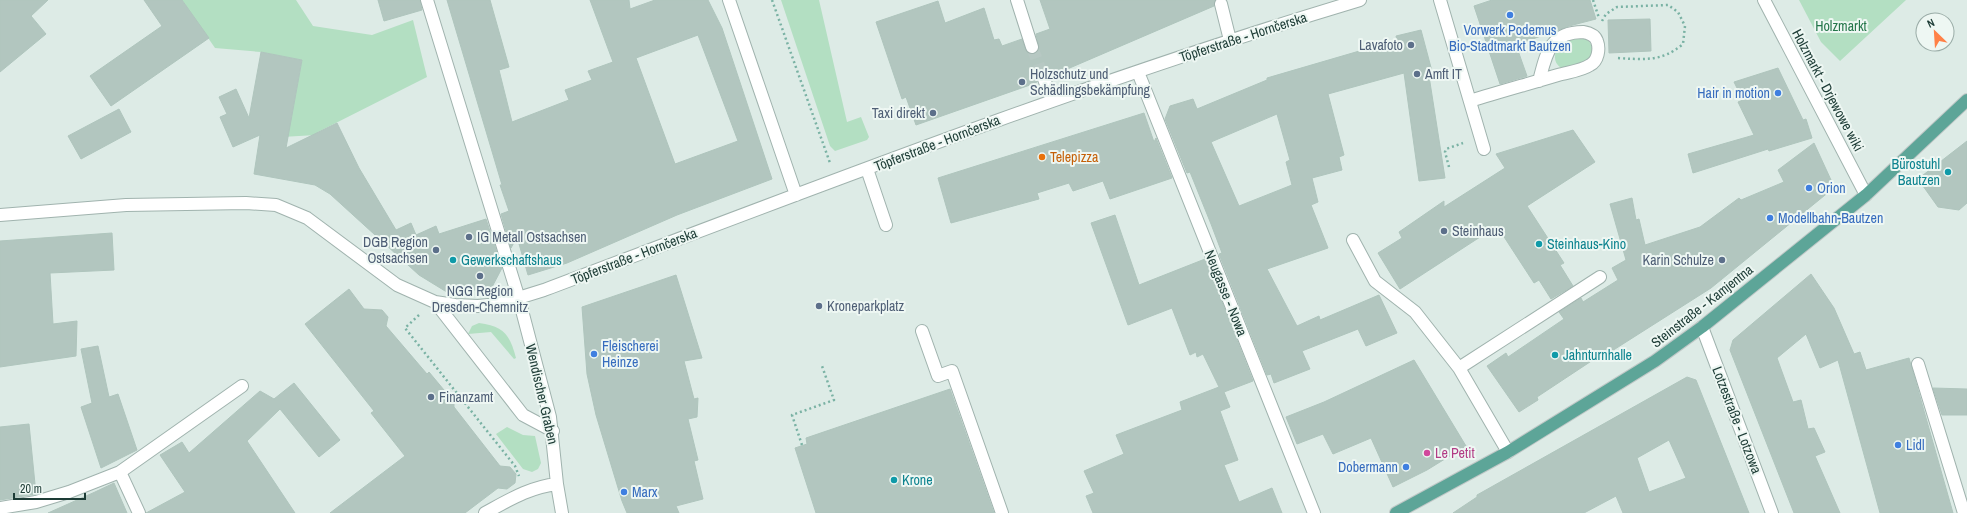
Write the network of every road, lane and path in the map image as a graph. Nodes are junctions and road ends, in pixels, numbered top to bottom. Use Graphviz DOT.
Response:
graph roads {
  1 [pos="427,0"];
  2 [pos="729,0"];
  3 [pos="772,0"];
  4 [pos="1016,0"];
  5 [pos="1360,0"];
  6 [pos="1440,0"];
  7 [pos="1593,0"];
  8 [pos="1764,0"];
  9 [pos="1221,4"];
  10 [pos="1230,40"];
  11 [pos="1032,47"];
  12 [pos="1597,57"];
  13 [pos="1138,72"];
  14 [pos="1044,79"];
  15 [pos="1539,81"];
  16 [pos="1052,100"];
  17 [pos="1967,100"];
  18 [pos="1470,101"];
  19 [pos="1456,146"];
  20 [pos="1484,149"];
  21 [pos="1449,167"];
  22 [pos="867,169"];
  23 [pos="836,180"];
  24 [pos="796,195"];
  25 [pos="1866,195"];
  26 [pos="0,216"];
  27 [pos="886,225"];
  28 [pos="1353,240"];
  29 [pos="1600,277"];
  30 [pos="519,299"];
  31 [pos="435,302"];
  32 [pos="1702,327"];
  33 [pos="922,331"];
  34 [pos="1918,364"];
  35 [pos="822,366"];
  36 [pos="1459,368"];
  37 [pos="242,386"];
  38 [pos="553,432"];
  39 [pos="802,445"];
  40 [pos="1508,452"];
  41 [pos="120,472"];
  42 [pos="557,484"];
  43 [pos="525,491"];
  44 [pos="0,508"];
  45 [pos="139,513"];
  46 [pos="485,513"];
  47 [pos="562,513"];
  48 [pos="1002,513"];
  49 [pos="1314,513"];
  50 [pos="1396,513"];
  51 [pos="1772,513"];
  52 [pos="1964,513"];
  1 -- 30 [label="street, Wendischer Graben"];
  2 -- 24 [label="street"];
  3 -- 23 [label="path"];
  4 -- 11 [label="street"];
  5 -- 10 [label="street, Töpferstraße - Hornčerska"];
  6 -- 18 [label="street"];
  7 -- 12 [label="path"];
  8 -- 25 [label="street, Holzmarkt - Drjewowe wiki"];
  9 -- 10 [label="street"];
  10 -- 13 [label="street, Töpferstraße - Hornčerska"];
  12 -- 15 [label="street"];
  12 -- 15 [label="street"];
  13 -- 16 [label="street, Töpferstraße - Hornčerska"];
  13 -- 49 [label="street, Neugasse - Nowa"];
  14 -- 16 [label="street"];
  15 -- 18 [label="street"];
  16 -- 22 [label="street, Töpferstraße - Hornčerska"];
  17 -- 25 [label="main road, Steinstraße - Kamjentna"];
  18 -- 20 [label="street"];
  19 -- 21 [label="path"];
  22 -- 23 [label="street, Töpferstraße - Hornčerska"];
  22 -- 27 [label="street"];
  23 -- 24 [label="street, Töpferstraße - Hornčerska"];
  24 -- 30 [label="street, Töpferstraße - Hornčerska"];
  25 -- 32 [label="main road, Steinstraße - Kamjentna"];
  26 -- 31 [label="street"];
  28 -- 36 [label="street"];
  29 -- 36 [label="street"];
  30 -- 31 [label="street, Töpferstraße - Hornčerska"];
  30 -- 38 [label="street, Wendischer Graben"];
  31 -- 38 [label="street"];
  31 -- 43 [label="path"];
  32 -- 40 [label="main road, Steinstraße - Kamjentna"];
  32 -- 51 [label="street, Lotzestraße - Lotzowa"];
  33 -- 48 [label="street"];
  34 -- 52 [label="street"];
  35 -- 39 [label="path"];
  36 -- 40 [label="street"];
  37 -- 41 [label="street"];
  38 -- 42 [label="street, Wendischer Graben"];
  40 -- 50 [label="main road, Steinstraße - Kamjentna"];
  41 -- 44 [label="street"];
  41 -- 45 [label="street"];
  42 -- 43 [label="street"];
  42 -- 47 [label="street, Wendischer Graben"];
  43 -- 46 [label="street"];
}
